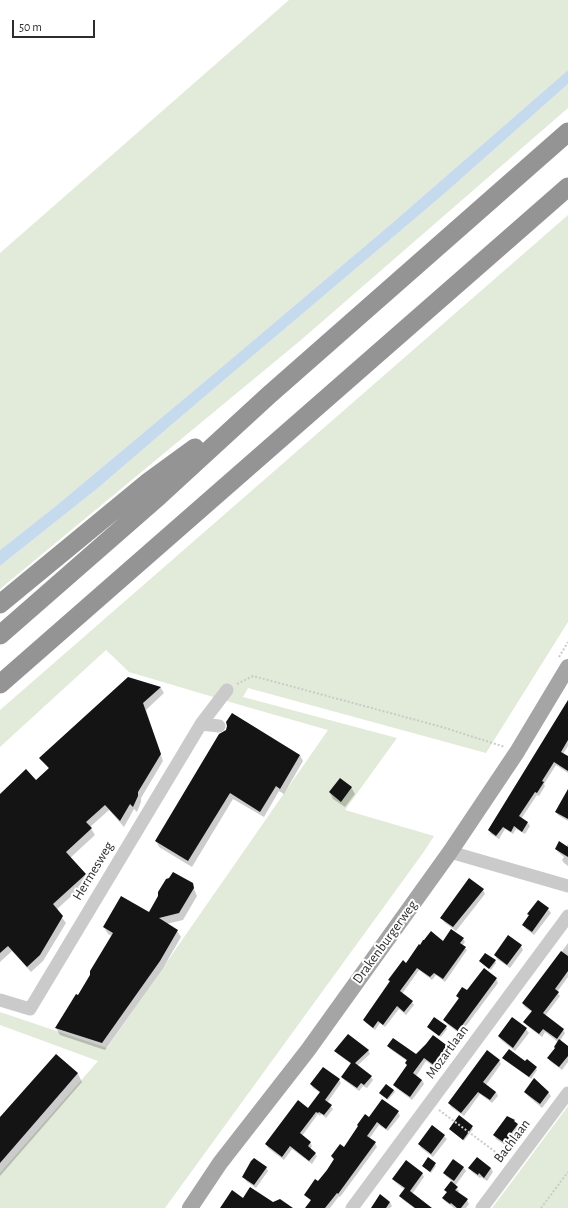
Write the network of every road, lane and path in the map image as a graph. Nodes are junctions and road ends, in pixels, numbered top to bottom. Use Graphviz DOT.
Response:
graph roads {
  1 [pos="568,132"];
  2 [pos="568,187"];
  3 [pos="269,395"];
  4 [pos="0,604"];
  5 [pos="0,635"];
  6 [pos="568,668"];
  7 [pos="0,684"];
  8 [pos="227,690"];
  9 [pos="201,724"];
  10 [pos="219,726"];
  11 [pos="517,752"];
  12 [pos="450,852"];
  13 [pos="568,886"];
  14 [pos="568,916"];
  15 [pos="0,1000"];
  16 [pos="568,1093"];
  17 [pos="429,1104"];
  18 [pos="514,1165"];
  19 [pos="568,1172"];
  20 [pos="190,1208"];
  21 [pos="352,1208"];
  22 [pos="482,1208"];
  23 [pos="541,1208"];
  1 -- 3 [label="highway"];
  2 -- 7 [label="highway"];
  3 -- 4 [label="highway"];
  3 -- 5 [label="highway"];
  6 -- 11 [label="main road, Drakenburgerweg"];
  8 -- 9 [label="street, Hermesweg"];
  8 -- 11 [label="path"];
  9 -- 10 [label="street"];
  9 -- 15 [label="street, Hermesweg"];
  11 -- 12 [label="main road, Drakenburgerweg"];
  12 -- 13 [label="street"];
  12 -- 20 [label="main road, Drakenburgerweg"];
  14 -- 17 [label="street, Mozartlaan"];
  16 -- 18 [label="street, Bachlaan"];
  17 -- 18 [label="path"];
  17 -- 21 [label="street, Mozartlaan"];
  18 -- 22 [label="street, Bachlaan"];
  19 -- 23 [label="path"];
}
